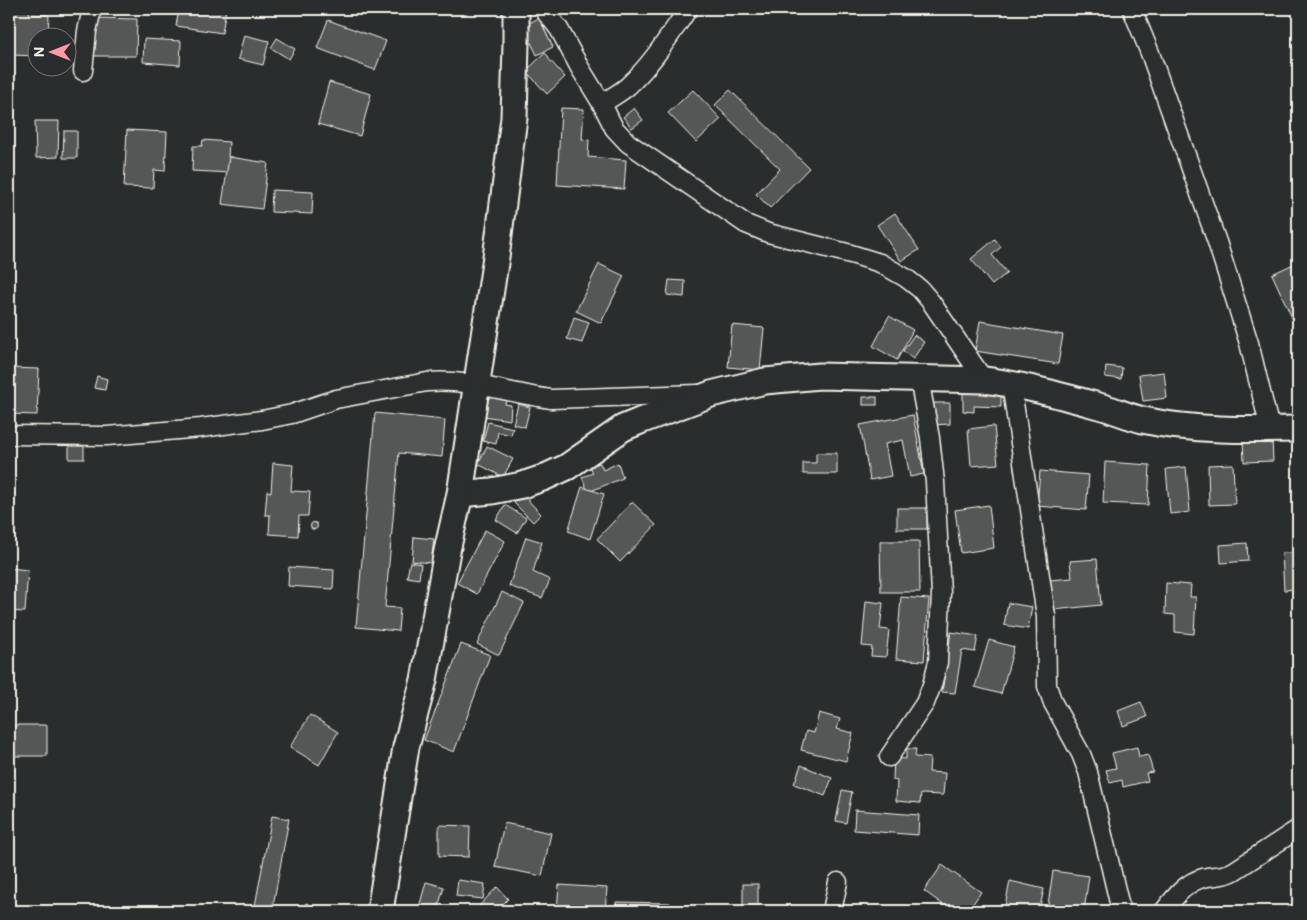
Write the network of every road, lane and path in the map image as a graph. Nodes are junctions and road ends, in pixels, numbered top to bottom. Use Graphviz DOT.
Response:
graph roads {
  1 [pos="92,9"];
  2 [pos="516,9"];
  3 [pos="543,9"];
  4 [pos="688,9"];
  5 [pos="1132,9"];
  6 [pos="83,71"];
  7 [pos="602,104"];
  8 [pos="919,378"];
  9 [pos="984,380"];
  10 [pos="477,383"];
  11 [pos="1011,383"];
  12 [pos="712,394"];
  13 [pos="1298,428"];
  14 [pos="1270,429"];
  15 [pos="9,435"];
  16 [pos="460,494"];
  17 [pos="889,757"];
  18 [pos="1298,830"];
  19 [pos="838,882"];
  20 [pos="380,911"];
  21 [pos="832,911"];
  22 [pos="1121,911"];
  23 [pos="1164,911"];
  1 -- 6 [label="street"];
  2 -- 10 [label="street"];
  3 -- 7 [label="street"];
  4 -- 7 [label="street"];
  5 -- 14 [label="street"];
  7 -- 9 [label="street"];
  8 -- 9 [label="street"];
  8 -- 12 [label="street"];
  8 -- 17 [label="street"];
  9 -- 11 [label="street"];
  10 -- 12 [label="street"];
  10 -- 15 [label="street"];
  10 -- 16 [label="street"];
  11 -- 14 [label="street"];
  11 -- 22 [label="street"];
  12 -- 16 [label="street"];
  13 -- 14 [label="street"];
  16 -- 20 [label="street"];
  18 -- 23 [label="street"];
  19 -- 21 [label="street"];
}
